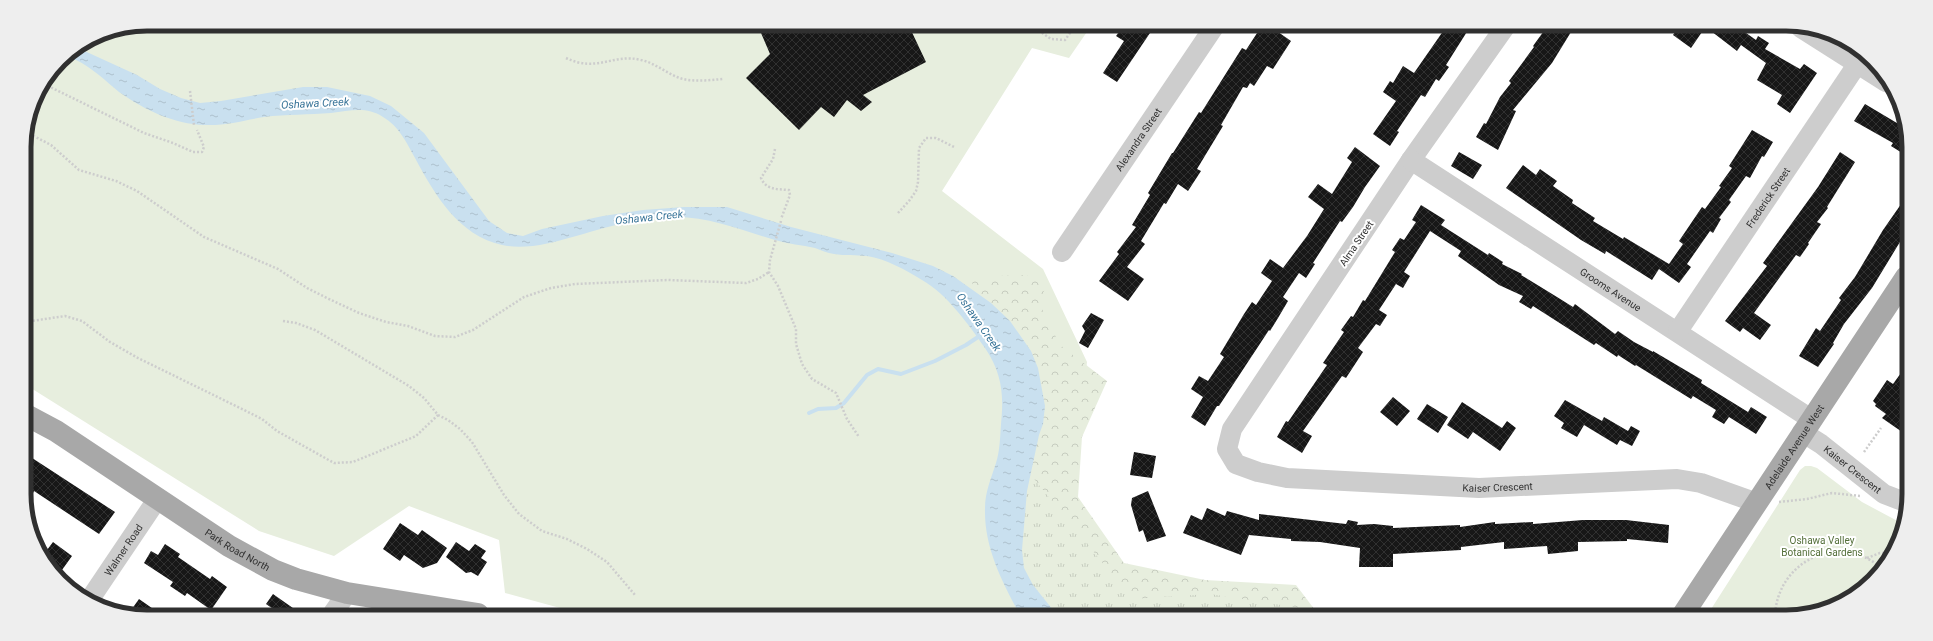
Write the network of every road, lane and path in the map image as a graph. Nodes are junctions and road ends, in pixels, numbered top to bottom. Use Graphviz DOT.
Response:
graph roads {
  1 [pos="1039,31"];
  2 [pos="1071,31"];
  3 [pos="1211,31"];
  4 [pos="1503,31"];
  5 [pos="1811,34"];
  6 [pos="566,58"];
  7 [pos="1858,63"];
  8 [pos="1878,76"];
  9 [pos="723,79"];
  10 [pos="49,86"];
  11 [pos="190,91"];
  12 [pos="194,125"];
  13 [pos="196,130"];
  14 [pos="32,135"];
  15 [pos="954,148"];
  16 [pos="774,149"];
  17 [pos="1411,160"];
  18 [pos="898,213"];
  19 [pos="1062,252"];
  20 [pos="769,272"];
  21 [pos="1902,284"];
  22 [pos="31,321"];
  23 [pos="283,321"];
  24 [pos="1678,331"];
  25 [pos="438,415"];
  26 [pos="31,418"];
  27 [pos="1807,425"];
  28 [pos="1881,428"];
  29 [pos="859,437"];
  30 [pos="1864,452"];
  31 [pos="1236,464"];
  32 [pos="1860,496"];
  33 [pos="158,498"];
  34 [pos="1902,501"];
  35 [pos="1767,503"];
  36 [pos="1885,553"];
  37 [pos="1867,558"];
  38 [pos="1877,565"];
  39 [pos="346,593"];
  40 [pos="635,594"];
  41 [pos="92,596"];
  42 [pos="335,610"];
  43 [pos="453,610"];
  44 [pos="1687,610"];
  45 [pos="1776,610"];
  1 -- 2 [label="path"];
  3 -- 19 [label="street, Alexandra Street"];
  4 -- 17 [label="street, Alma Street"];
  5 -- 7 [label="street"];
  6 -- 9 [label="path"];
  7 -- 8 [label="street"];
  7 -- 24 [label="street, Frederick Street"];
  10 -- 13 [label="path"];
  11 -- 12 [label="path"];
  14 -- 20 [label="path"];
  15 -- 18 [label="path"];
  16 -- 20 [label="path"];
  17 -- 24 [label="street, Grooms Avenue"];
  17 -- 31 [label="street, Alma Street"];
  20 -- 29 [label="path"];
  21 -- 27 [label="main road, Adelaide Avenue West"];
  22 -- 25 [label="path"];
  23 -- 25 [label="path"];
  24 -- 27 [label="street, Grooms Avenue"];
  25 -- 40 [label="path"];
  26 -- 33 [label="main road, Park Road North"];
  27 -- 34 [label="street, Kaiser Crescent"];
  27 -- 35 [label="main road, Adelaide Avenue West"];
  28 -- 30 [label="path"];
  31 -- 35 [label="street, Kaiser Crescent"];
  32 -- 35 [label="path"];
  33 -- 39 [label="main road, Park Road North"];
  33 -- 41 [label="street, Walmer Road"];
  35 -- 44 [label="main road, Adelaide Avenue West"];
  36 -- 37 [label="path"];
  37 -- 38 [label="path"];
  37 -- 45 [label="path"];
  39 -- 42 [label="street"];
  39 -- 43 [label="main road, Park Road North"];
}
